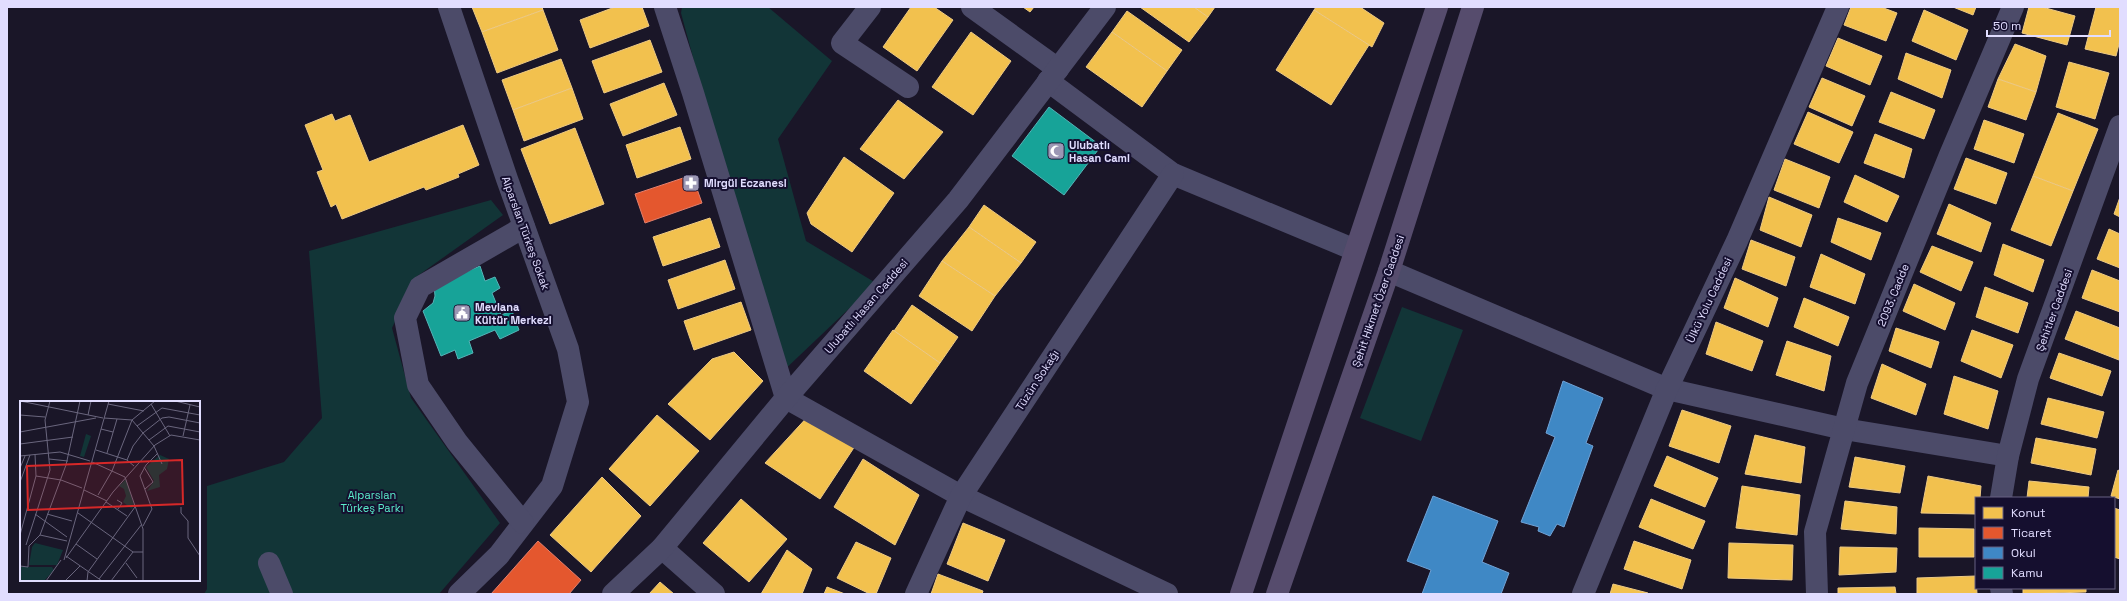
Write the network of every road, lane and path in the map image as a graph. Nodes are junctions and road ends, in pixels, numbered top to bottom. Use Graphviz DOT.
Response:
graph roads {
  1 [pos="449,7"];
  2 [pos="665,7"];
  3 [pos="870,7"];
  4 [pos="972,7"];
  5 [pos="1105,7"];
  6 [pos="1437,7"];
  7 [pos="1473,7"];
  8 [pos="1838,7"];
  9 [pos="2013,7"];
  10 [pos="1053,75"];
  11 [pos="908,87"];
  12 [pos="2120,126"];
  13 [pos="1173,174"];
  14 [pos="524,227"];
  15 [pos="1356,250"];
  16 [pos="1389,271"];
  17 [pos="1667,389"];
  18 [pos="786,398"];
  19 [pos="1844,430"];
  20 [pos="2008,456"];
  21 [pos="961,496"];
  22 [pos="2001,497"];
  23 [pos="523,523"];
  24 [pos="662,548"];
  25 [pos="269,563"];
  26 [pos="282,594"];
  27 [pos="459,594"];
  28 [pos="613,594"];
  29 [pos="714,594"];
  30 [pos="916,594"];
  31 [pos="1167,594"];
  32 [pos="1241,594"];
  33 [pos="1277,594"];
  34 [pos="1583,594"];
  35 [pos="1817,594"];
  1 -- 14 [label="street, Alparslan Türkeş Sokak"];
  2 -- 18 [label="street"];
  3 -- 11 [label="street"];
  4 -- 10 [label="street"];
  5 -- 10 [label="street, Ulubatlı Hasan Caddesi"];
  6 -- 15 [label="main road"];
  7 -- 16 [label="main road, Şehit Hikmet Özer Caddesi"];
  8 -- 17 [label="street, Ülkü Yolu Caddesi"];
  9 -- 19 [label="street, 2093. Cadde"];
  10 -- 13 [label="street"];
  10 -- 18 [label="street, Ulubatlı Hasan Caddesi"];
  12 -- 20 [label="street, Şehitler Caddesi"];
  13 -- 15 [label="street"];
  13 -- 21 [label="street, Tüzün Sokağı"];
  14 -- 23 [label="street, Alparslan Türkeş Sokak"];
  14 -- 23 [label="street"];
  15 -- 32 [label="main road"];
  16 -- 17 [label="street"];
  16 -- 33 [label="main road, Şehit Hikmet Özer Caddesi"];
  17 -- 19 [label="street"];
  17 -- 34 [label="street, Ülkü Yolu Caddesi"];
  18 -- 21 [label="street"];
  18 -- 24 [label="street, Ulubatlı Hasan Caddesi"];
  19 -- 20 [label="street"];
  19 -- 35 [label="street, 2093. Cadde"];
  20 -- 22 [label="street, Şehitler Caddesi"];
  21 -- 30 [label="street, Tüzün Sokağı"];
  21 -- 31 [label="street"];
  23 -- 27 [label="street, Alparslan Türkeş Sokak"];
  24 -- 28 [label="street, Ulubatlı Hasan Caddesi"];
  24 -- 29 [label="street"];
  25 -- 26 [label="street"];
}
